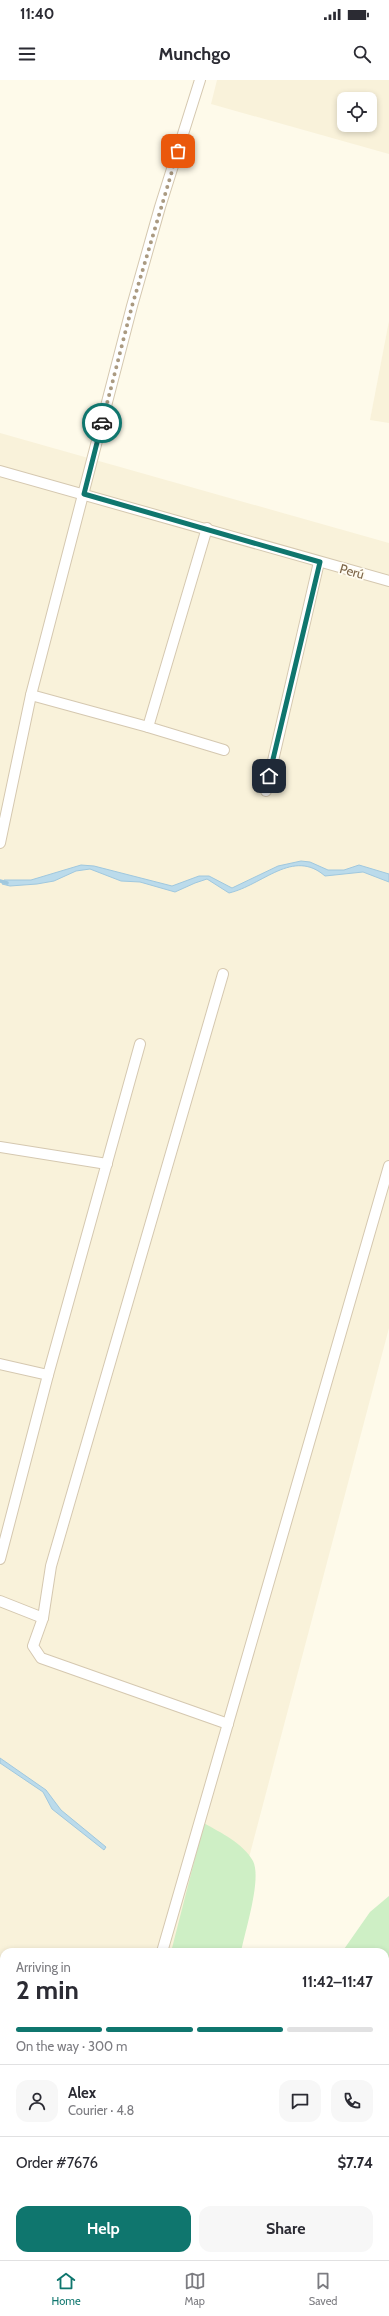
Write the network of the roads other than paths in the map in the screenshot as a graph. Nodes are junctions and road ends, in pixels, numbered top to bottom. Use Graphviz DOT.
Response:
graph roads {
  1 [pos="200,80"];
  2 [pos="0,471"];
  3 [pos="84,494"];
  4 [pos="207,528"];
  5 [pos="320,562"];
  6 [pos="389,581"];
  7 [pos="31,695"];
  8 [pos="148,727"];
  9 [pos="224,750"];
  10 [pos="266,791"];
  11 [pos="0,843"];
  12 [pos="223,974"];
  13 [pos="140,1044"];
  14 [pos="0,1147"];
  15 [pos="107,1164"];
  16 [pos="389,1166"];
  17 [pos="0,1364"];
  18 [pos="48,1375"];
  19 [pos="0,1559"];
  20 [pos="0,1601"];
  21 [pos="43,1618"];
  22 [pos="228,1724"];
  23 [pos="163,1948"];
  1 -- 3 [label="street"];
  2 -- 3 [label="street, Perú"];
  3 -- 4 [label="street, Perú"];
  3 -- 7 [label="street"];
  4 -- 5 [label="street, Perú"];
  4 -- 8 [label="street"];
  5 -- 6 [label="street, Perú"];
  5 -- 10 [label="street"];
  7 -- 8 [label="street"];
  7 -- 11 [label="street"];
  8 -- 9 [label="street"];
  12 -- 21 [label="street"];
  13 -- 15 [label="street"];
  14 -- 15 [label="street"];
  15 -- 18 [label="street"];
  16 -- 22 [label="street"];
  17 -- 18 [label="street"];
  18 -- 19 [label="street"];
  20 -- 21 [label="street"];
  21 -- 22 [label="street"];
  22 -- 23 [label="street"];
}
